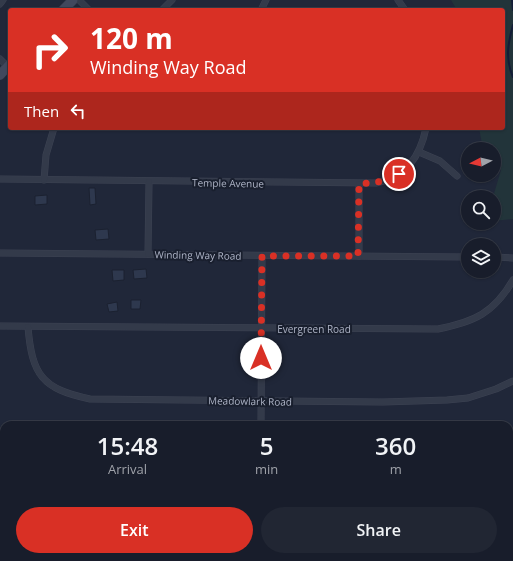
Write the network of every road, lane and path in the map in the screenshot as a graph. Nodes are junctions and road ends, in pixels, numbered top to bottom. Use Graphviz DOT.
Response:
graph roads {
  1 [pos="2,0"];
  2 [pos="73,0"];
  3 [pos="79,0"];
  4 [pos="172,0"];
  5 [pos="0,4"];
  6 [pos="65,8"];
  7 [pos="87,8"];
  8 [pos="164,8"];
  9 [pos="8,66"];
  10 [pos="0,75"];
  11 [pos="53,130"];
  12 [pos="426,130"];
  13 [pos="420,152"];
  14 [pos="457,176"];
  15 [pos="0,179"];
  16 [pos="44,180"];
  17 [pos="148,182"];
  18 [pos="359,184"];
  19 [pos="0,253"];
  20 [pos="148,254"];
  21 [pos="262,256"];
  22 [pos="358,256"];
  23 [pos="461,256"];
  24 [pos="501,257"];
  25 [pos="513,258"];
  26 [pos="513,280"];
  27 [pos="0,326"];
  28 [pos="28,327"];
  29 [pos="262,329"];
  30 [pos="513,381"];
  31 [pos="261,401"];
  32 [pos="261,421"];
  1 -- 5 [label="street"];
  2 -- 6 [label="street"];
  3 -- 7 [label="street"];
  4 -- 8 [label="street"];
  9 -- 10 [label="street"];
  11 -- 16 [label="street"];
  12 -- 13 [label="street, Temple Avenue"];
  13 -- 14 [label="street"];
  13 -- 18 [label="street, Temple Avenue"];
  15 -- 16 [label="street, Temple Avenue"];
  16 -- 17 [label="street, Temple Avenue"];
  17 -- 18 [label="street, Temple Avenue"];
  17 -- 20 [label="street"];
  18 -- 22 [label="street"];
  19 -- 20 [label="street, Winding Way Road"];
  20 -- 21 [label="street, Winding Way Road"];
  21 -- 22 [label="street, Winding Way Road"];
  21 -- 29 [label="street"];
  22 -- 23 [label="street, Winding Way Road"];
  24 -- 25 [label="street"];
  26 -- 29 [label="street, Evergreen Road"];
  27 -- 28 [label="street, Evergreen Road"];
  28 -- 29 [label="street, Evergreen Road"];
  28 -- 31 [label="street, Meadowlark Road"];
  29 -- 31 [label="street"];
  30 -- 31 [label="street, Meadowlark Road"];
  31 -- 32 [label="street"];
}
